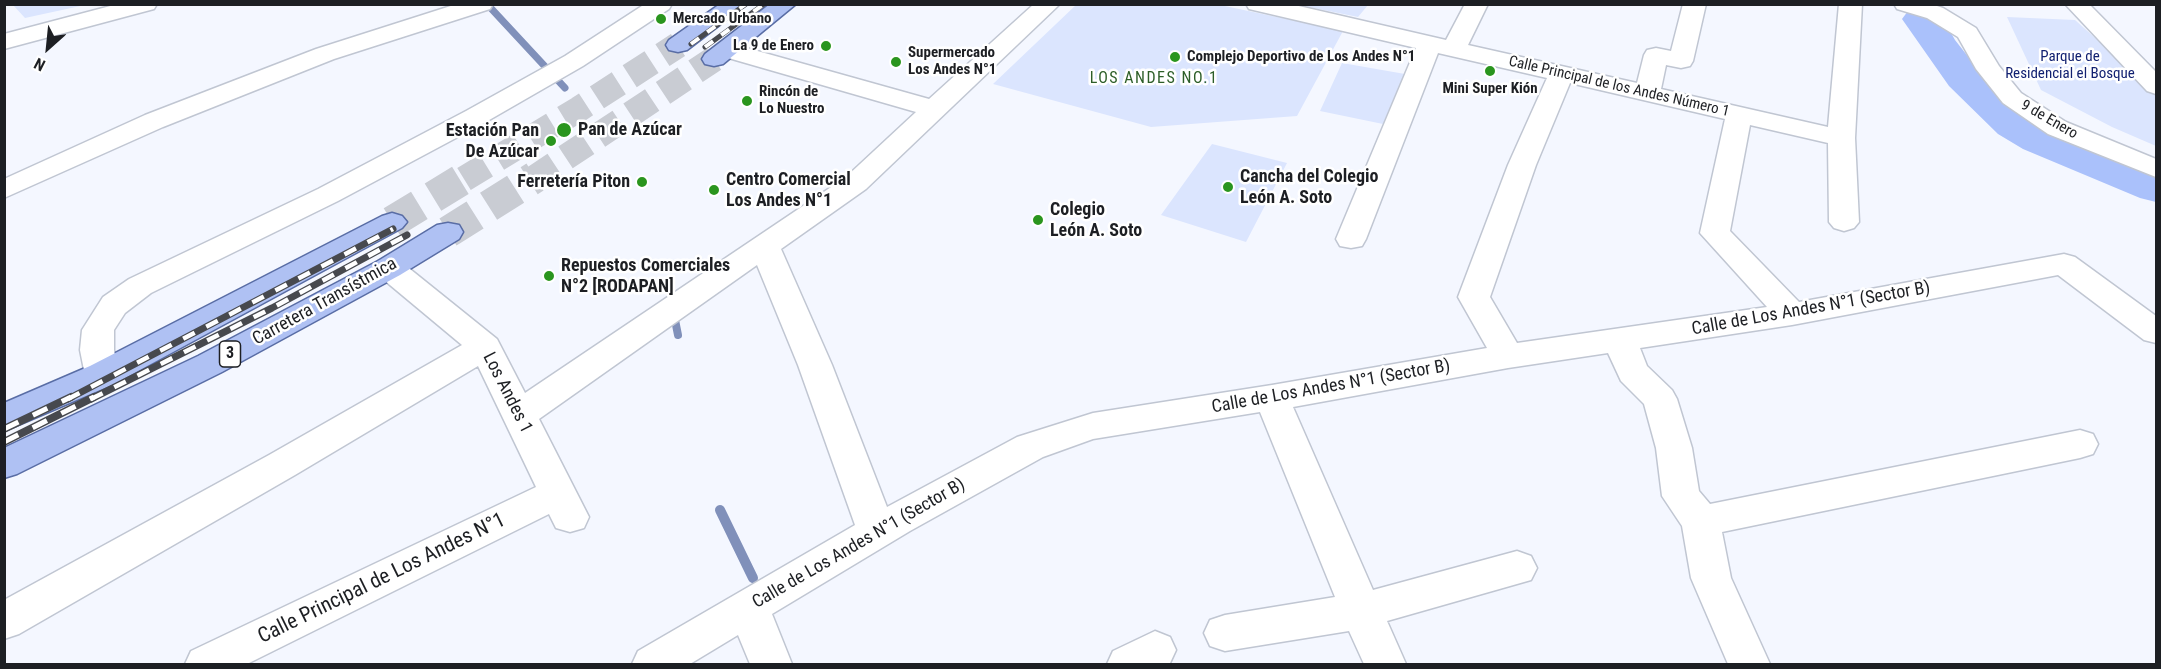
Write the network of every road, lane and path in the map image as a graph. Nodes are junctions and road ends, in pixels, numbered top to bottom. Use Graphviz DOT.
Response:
graph roads {
  1 [pos="146,4"];
  2 [pos="393,4"];
  3 [pos="482,4"];
  4 [pos="661,4"];
  5 [pos="736,4"];
  6 [pos="785,4"];
  7 [pos="1049,4"];
  8 [pos="1257,4"];
  9 [pos="1477,4"];
  10 [pos="1695,4"];
  11 [pos="1851,4"];
  12 [pos="1905,4"];
  13 [pos="2076,4"];
  14 [pos="414,26"];
  15 [pos="4,42"];
  16 [pos="678,45"];
  17 [pos="1442,45"];
  18 [pos="721,54"];
  19 [pos="1561,74"];
  20 [pos="2157,86"];
  21 [pos="1647,93"];
  22 [pos="934,109"];
  23 [pos="1739,114"];
  24 [pos="1841,138"];
  25 [pos="2157,169"];
  26 [pos="4,190"];
  27 [pos="392,222"];
  28 [pos="1844,222"];
  29 [pos="448,232"];
  30 [pos="1351,239"];
  31 [pos="765,247"];
  32 [pos="389,268"];
  33 [pos="1792,314"];
  34 [pos="2157,332"];
  35 [pos="1620,341"];
  36 [pos="484,347"];
  37 [pos="1508,356"];
  38 [pos="102,375"];
  39 [pos="1272,398"];
  40 [pos="519,415"];
  41 [pos="4,418"];
  42 [pos="2080,444"];
  43 [pos="4,464"];
  44 [pos="564,505"];
  45 [pos="1701,521"];
  46 [pos="877,532"];
  47 [pos="1517,568"];
  48 [pos="749,608"];
  49 [pos="1360,611"];
  50 [pos="4,621"];
  51 [pos="1226,633"];
  52 [pos="206,664"];
  53 [pos="653,664"];
  54 [pos="771,664"];
  55 [pos="1385,664"];
  56 [pos="1749,664"];
  1 -- 15 [label="street"];
  2 -- 14 [label="street"];
  3 -- 14 [label="street"];
  4 -- 38 [label="street"];
  5 -- 16 [label="main road"];
  6 -- 18 [label="main road"];
  7 -- 22 [label="street"];
  8 -- 17 [label="street, Calle Principal de los Andes Número 1"];
  9 -- 17 [label="street"];
  10 -- 21 [label="street"];
  11 -- 24 [label="street"];
  12 -- 25 [label="street, 9 de Enero"];
  13 -- 20 [label="street"];
  14 -- 26 [label="street"];
  17 -- 19 [label="street, Calle Principal de los Andes Número 1"];
  17 -- 30 [label="street"];
  18 -- 22 [label="street"];
  19 -- 21 [label="street, Calle Principal de los Andes Número 1"];
  19 -- 37 [label="street"];
  21 -- 23 [label="street, Calle Principal de los Andes Número 1"];
  22 -- 31 [label="street"];
  23 -- 24 [label="street, Calle Principal de los Andes Número 1"];
  23 -- 33 [label="street"];
  24 -- 28 [label="street"];
  27 -- 38 [label="main road, Carretera Transístmica / 3"];
  29 -- 32 [label="main road, Carretera Transístmica / 3"];
  31 -- 40 [label="street"];
  31 -- 46 [label="street"];
  32 -- 36 [label="street, Los Andes 1"];
  32 -- 43 [label="main road, Carretera Transístmica / 3"];
  33 -- 34 [label="street, Calle de Los Andes N°1 (Sector B)"];
  33 -- 35 [label="street, Calle de Los Andes N°1 (Sector B)"];
  35 -- 37 [label="street, Calle de Los Andes N°1 (Sector B)"];
  35 -- 45 [label="street"];
  36 -- 40 [label="street, Los Andes 1"];
  36 -- 50 [label="street"];
  37 -- 39 [label="street, Calle de Los Andes N°1 (Sector B)"];
  38 -- 41 [label="main road, Carretera Transístmica / 3"];
  39 -- 46 [label="street, Calle de Los Andes N°1 (Sector B)"];
  39 -- 49 [label="street"];
  40 -- 44 [label="street, Los Andes 1"];
  42 -- 45 [label="street"];
  44 -- 52 [label="street, Calle Principal de Los Andes N°1"];
  45 -- 56 [label="street"];
  46 -- 48 [label="street, Calle de Los Andes N°1 (Sector B)"];
  47 -- 49 [label="street"];
  48 -- 53 [label="street, Calle de Los Andes N°1 (Sector B)"];
  48 -- 54 [label="street"];
  49 -- 51 [label="street"];
  49 -- 55 [label="street"];
}
